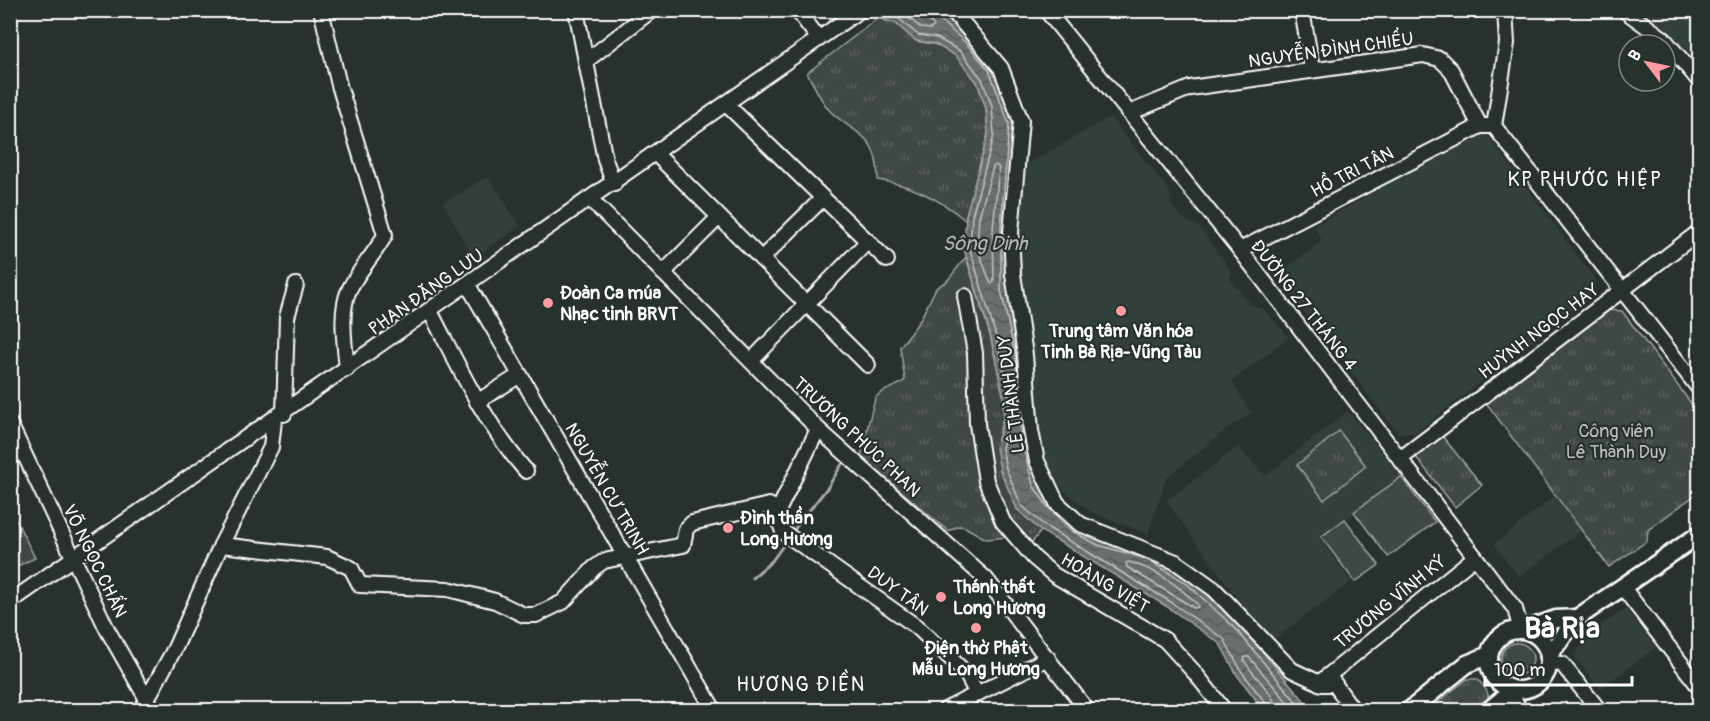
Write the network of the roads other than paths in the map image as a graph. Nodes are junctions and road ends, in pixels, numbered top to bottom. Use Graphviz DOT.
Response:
graph roads {
  1 [pos="321,10"];
  2 [pos="576,10"];
  3 [pos="652,10"];
  4 [pos="797,10"];
  5 [pos="860,10"];
  6 [pos="952,10"];
  7 [pos="1046,10"];
  8 [pos="1302,10"];
  9 [pos="1505,10"];
  10 [pos="1624,10"];
  11 [pos="821,38"];
  12 [pos="586,61"];
  13 [pos="1312,69"];
  14 [pos="1700,82"];
  15 [pos="727,105"];
  16 [pos="1129,113"];
  17 [pos="1487,126"];
  18 [pos="656,154"];
  19 [pos="614,184"];
  20 [pos="823,198"];
  21 [pos="591,200"];
  22 [pos="719,217"];
  23 [pos="1699,232"];
  24 [pos="868,241"];
  25 [pos="1239,250"];
  26 [pos="761,259"];
  27 [pos="887,260"];
  28 [pos="663,273"];
  29 [pos="296,285"];
  30 [pos="468,285"];
  31 [pos="1621,291"];
  32 [pos="965,296"];
  33 [pos="807,303"];
  34 [pos="430,311"];
  35 [pos="751,361"];
  36 [pos="868,365"];
  37 [pos="347,369"];
  38 [pos="520,375"];
  39 [pos="1700,390"];
  40 [pos="477,402"];
  41 [pos="279,417"];
  42 [pos="10,424"];
  43 [pos="818,429"];
  44 [pos="1400,459"];
  45 [pos="526,471"];
  46 [pos="777,513"];
  47 [pos="1699,535"];
  48 [pos="221,544"];
  49 [pos="625,556"];
  50 [pos="1475,557"];
  51 [pos="73,560"];
  52 [pos="1624,589"];
  53 [pos="10,602"];
  54 [pos="1577,618"];
  55 [pos="1523,630"];
  56 [pos="1489,656"];
  57 [pos="1048,658"];
  58 [pos="1549,659"];
  59 [pos="1327,681"];
  60 [pos="1700,688"];
  61 [pos="1515,690"];
  62 [pos="977,694"];
  63 [pos="147,706"];
  64 [pos="946,710"];
  65 [pos="714,711"];
  66 [pos="1087,711"];
  67 [pos="1224,711"];
  68 [pos="1353,711"];
  69 [pos="1410,711"];
  70 [pos="1489,711"];
  71 [pos="1520,711"];
  72 [pos="1599,711"];
  1 -- 37 [label="street"];
  2 -- 12 [label="street"];
  3 -- 12 [label="street"];
  4 -- 11 [label="street"];
  5 -- 11 [label="street, PHAN ĐĂNG LƯU"];
  6 -- 59 [label="street, LÊ THÀNH DUY"];
  7 -- 16 [label="street, ĐƯỜNG 27 THÁNG 4"];
  8 -- 13 [label="street"];
  9 -- 17 [label="street"];
  10 -- 14 [label="street"];
  11 -- 15 [label="street, PHAN ĐĂNG LƯU"];
  12 -- 19 [label="street"];
  13 -- 16 [label="street, NGUYỄN ĐÌNH CHIỂU"];
  13 -- 17 [label="street, NGUYỄN ĐÌNH CHIỂU"];
  15 -- 18 [label="street, PHAN ĐĂNG LƯU"];
  15 -- 20 [label="street"];
  16 -- 25 [label="street, ĐƯỜNG 27 THÁNG 4"];
  17 -- 25 [label="street, HỒ TRI TÂN"];
  17 -- 31 [label="street, NGUYỄN ĐÌNH CHIỂU"];
  18 -- 19 [label="street, PHAN ĐĂNG LƯU"];
  18 -- 22 [label="street"];
  19 -- 21 [label="street, PHAN ĐĂNG LƯU"];
  20 -- 24 [label="street"];
  20 -- 26 [label="street"];
  21 -- 28 [label="street, TRƯƠNG PHÚC PHAN"];
  21 -- 30 [label="street, PHAN ĐĂNG LƯU"];
  22 -- 26 [label="street"];
  22 -- 28 [label="street"];
  23 -- 31 [label="street, HUỲNH NGỌC HAY"];
  24 -- 27 [label="street"];
  24 -- 33 [label="street"];
  25 -- 44 [label="street, ĐƯỜNG 27 THÁNG 4"];
  26 -- 33 [label="street"];
  28 -- 35 [label="street, TRƯƠNG PHÚC PHAN"];
  29 -- 41 [label="street"];
  30 -- 34 [label="street, PHAN ĐĂNG LƯU"];
  30 -- 38 [label="street, NGUYỄN CƯ TRINH"];
  31 -- 39 [label="street, NGUYỄN ĐÌNH CHIỂU"];
  31 -- 44 [label="street, HUỲNH NGỌC HAY"];
  32 -- 67 [label="street, HOÀNG VIỆT"];
  33 -- 35 [label="street"];
  33 -- 36 [label="street"];
  34 -- 37 [label="street, PHAN ĐĂNG LƯU"];
  34 -- 40 [label="street"];
  35 -- 43 [label="street, TRƯƠNG PHÚC PHAN"];
  37 -- 41 [label="street, PHAN ĐĂNG LƯU"];
  38 -- 40 [label="street"];
  38 -- 49 [label="street, NGUYỄN CƯ TRINH"];
  40 -- 45 [label="street"];
  41 -- 48 [label="street"];
  41 -- 51 [label="street, PHAN ĐĂNG LƯU"];
  42 -- 51 [label="street, VÕ NGỌC CHẤN"];
  43 -- 46 [label="street"];
  43 -- 57 [label="street, TRƯƠNG PHÚC PHAN"];
  44 -- 50 [label="street, ĐƯỜNG 27 THÁNG 4"];
  46 -- 49 [label="street"];
  46 -- 62 [label="street, DUY TÂN"];
  47 -- 52 [label="main road"];
  48 -- 49 [label="street"];
  48 -- 63 [label="street"];
  49 -- 65 [label="street, NGUYỄN CƯ TRINH"];
  50 -- 55 [label="street, ĐƯỜNG 27 THÁNG 4"];
  50 -- 59 [label="street, TRƯƠNG VĨNH KÝ"];
  51 -- 53 [label="street, PHAN ĐĂNG LƯU"];
  51 -- 63 [label="street, VÕ NGỌC CHẤN"];
  52 -- 54 [label="main road"];
  52 -- 60 [label="street"];
  54 -- 55 [label="main road"];
  54 -- 58 [label="main road"];
  55 -- 56 [label="main road"];
  55 -- 58 [label="main road"];
  56 -- 61 [label="main road"];
  56 -- 69 [label="main road"];
  57 -- 62 [label="street"];
  57 -- 66 [label="street, TRƯƠNG PHÚC PHAN"];
  58 -- 61 [label="main road"];
  58 -- 72 [label="street"];
  59 -- 68 [label="street"];
  61 -- 70 [label="main road"];
  61 -- 71 [label="street"];
  62 -- 64 [label="street"];
}
